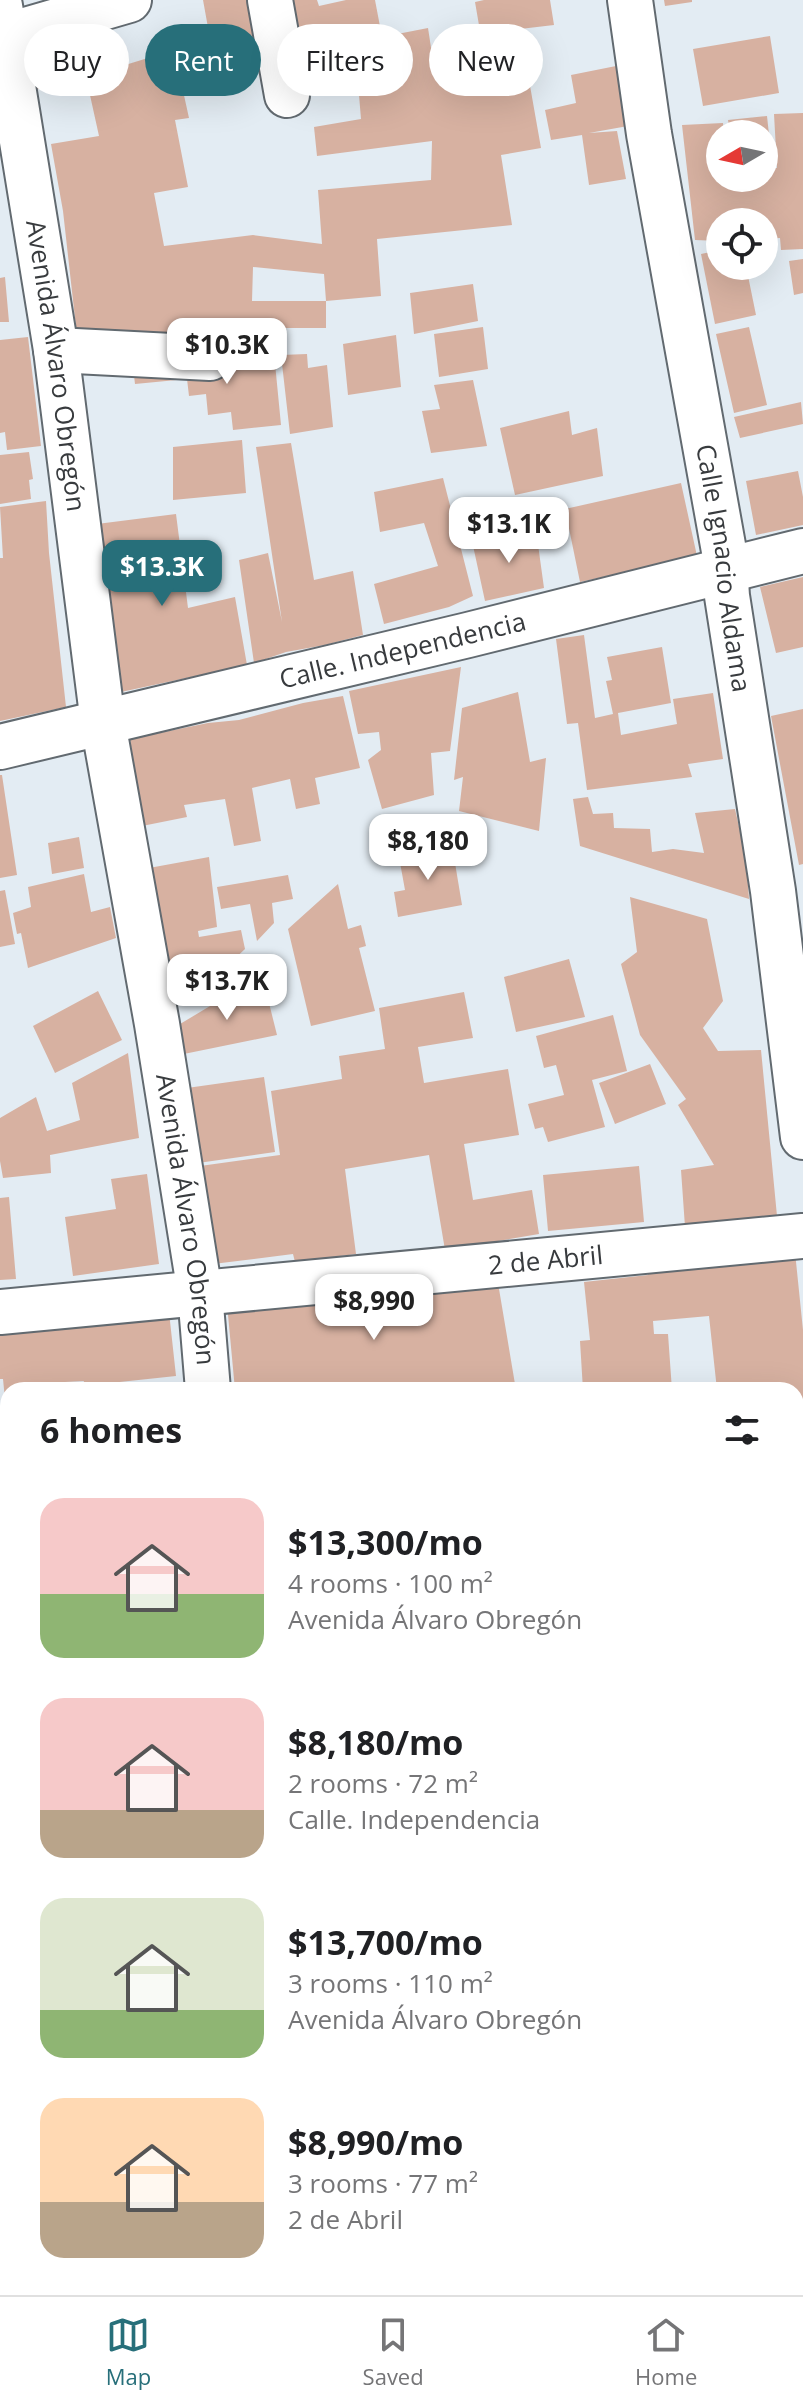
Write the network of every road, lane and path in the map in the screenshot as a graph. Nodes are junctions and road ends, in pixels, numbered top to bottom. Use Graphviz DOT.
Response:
graph roads {
  1 [pos="129,0"];
  2 [pos="270,0"];
  3 [pos="630,0"];
  4 [pos="277,39"];
  5 [pos="4,48"];
  6 [pos="56,350"];
  7 [pos="210,358"];
  8 [pos="803,551"];
  9 [pos="726,570"];
  10 [pos="103,723"];
  11 [pos="0,747"];
  12 [pos="791,943"];
  13 [pos="803,1137"];
  14 [pos="803,1236"];
  15 [pos="200,1293"];
  16 [pos="0,1312"];
  17 [pos="207,1382"];
  1 -- 5 [label="street"];
  2 -- 4 [label="street"];
  3 -- 9 [label="street, Calle Ignacio Aldama"];
  5 -- 6 [label="street, Avenida Álvaro Obregón"];
  6 -- 7 [label="street"];
  6 -- 10 [label="street, Avenida Álvaro Obregón"];
  8 -- 9 [label="street, Calle. Independencia"];
  9 -- 10 [label="street, Calle. Independencia"];
  9 -- 12 [label="street, Calle Ignacio Aldama"];
  10 -- 11 [label="street, Calle. Independencia"];
  10 -- 15 [label="street, Avenida Álvaro Obregón"];
  12 -- 13 [label="street, Calle Ignacio Aldama"];
  14 -- 15 [label="street, 2 de Abril"];
  15 -- 16 [label="street, 2 de Abril"];
  15 -- 17 [label="street, Avenida Álvaro Obregón"];
}
